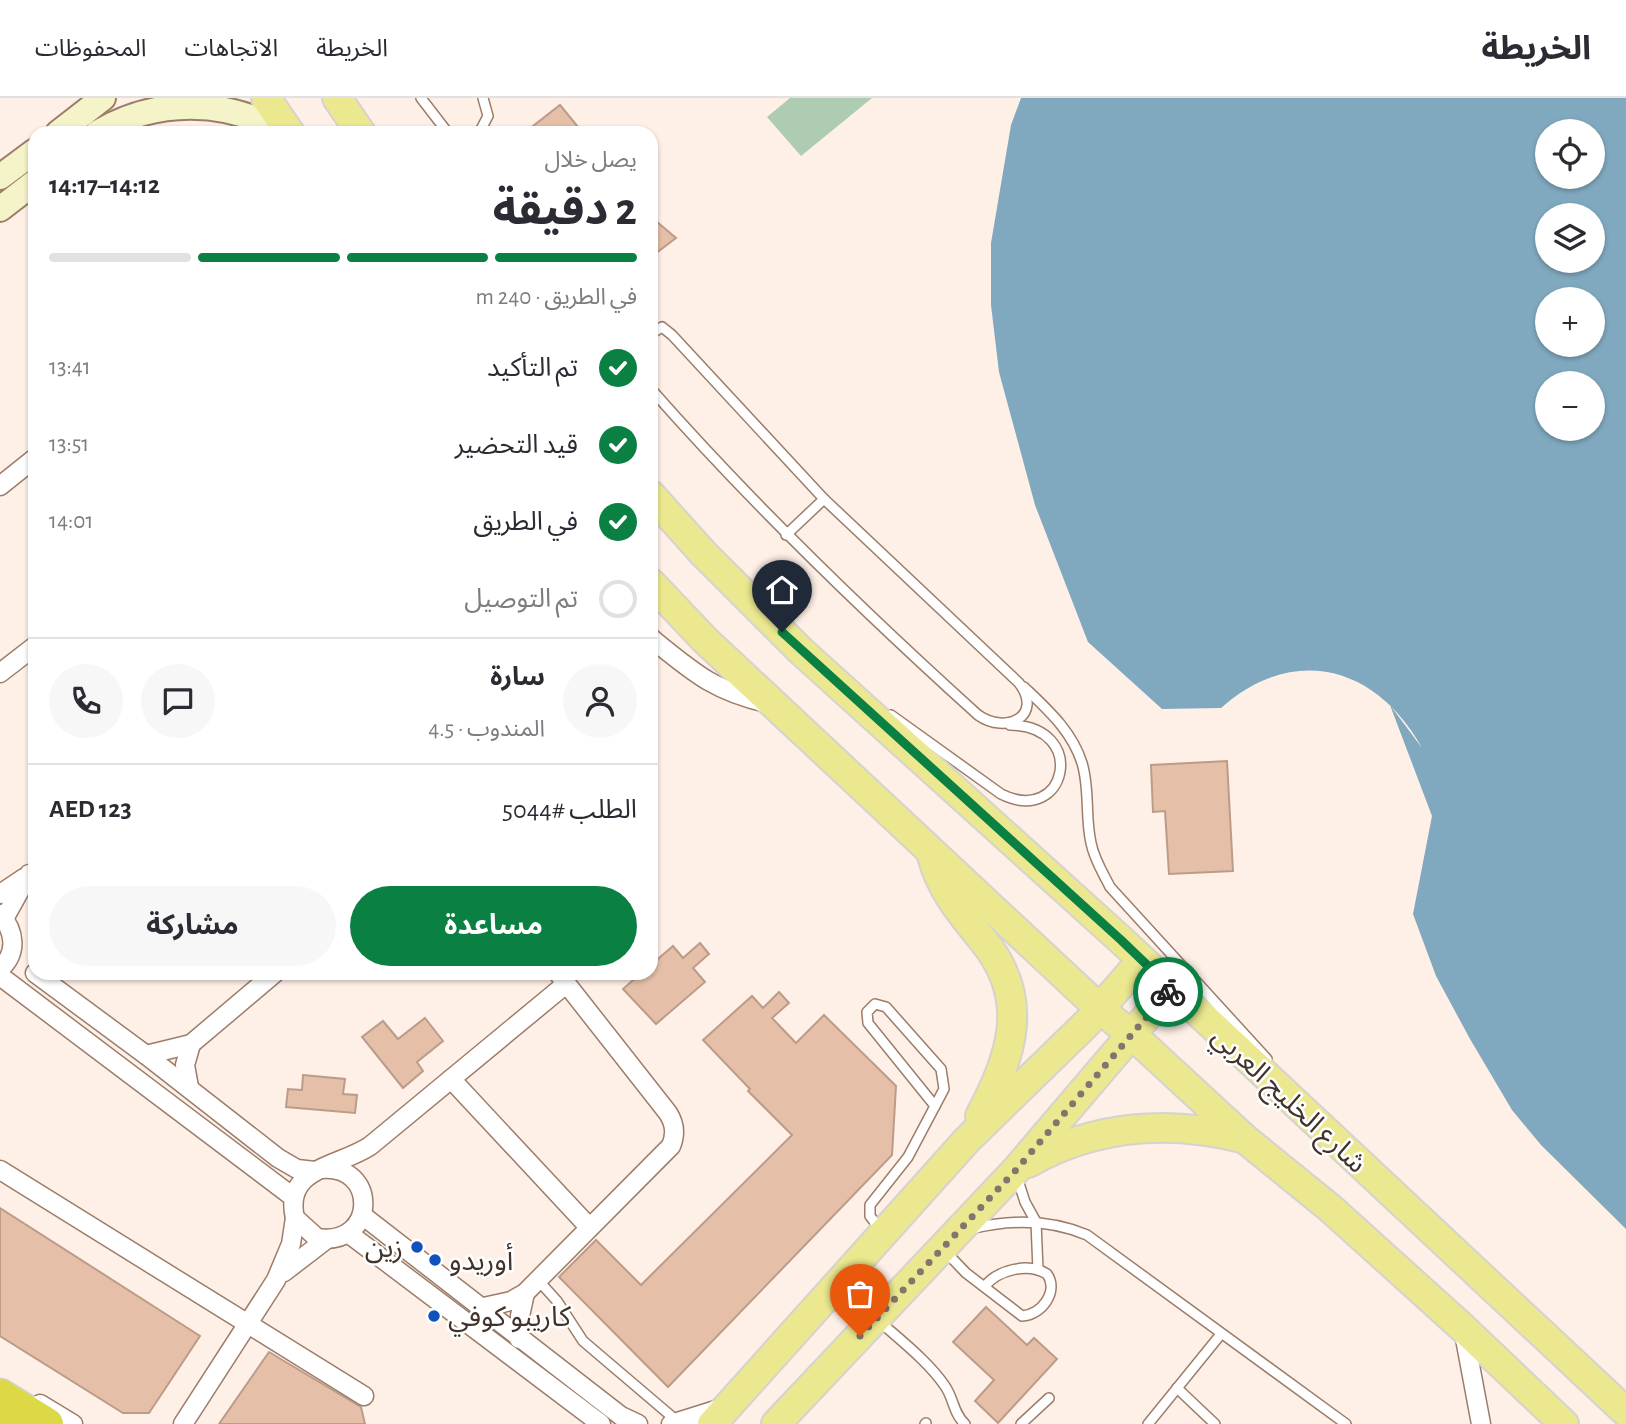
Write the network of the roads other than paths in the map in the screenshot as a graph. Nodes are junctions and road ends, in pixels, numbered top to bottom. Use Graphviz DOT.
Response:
graph roads {
  1 [pos="103,98"];
  2 [pos="266,98"];
  3 [pos="337,98"];
  4 [pos="421,98"];
  5 [pos="483,98"];
  6 [pos="67,126"];
  7 [pos="107,126"];
  8 [pos="274,126"];
  9 [pos="285,126"];
  10 [pos="356,126"];
  11 [pos="443,126"];
  12 [pos="483,126"];
  13 [pos="28,156"];
  14 [pos="0,177"];
  15 [pos="28,187"];
  16 [pos="0,209"];
  17 [pos="658,330"];
  18 [pos="658,397"];
  19 [pos="28,464"];
  20 [pos="0,486"];
  21 [pos="824,499"];
  22 [pos="658,503"];
  23 [pos="786,535"];
  24 [pos="658,590"];
  25 [pos="658,644"];
  26 [pos="28,651"];
  27 [pos="801,651"];
  28 [pos="0,673"];
  29 [pos="1019,683"];
  30 [pos="775,705"];
  31 [pos="1004,724"];
  32 [pos="930,850"];
  33 [pos="28,874"];
  34 [pos="28,877"];
  35 [pos="0,894"];
  36 [pos="2,917"];
  37 [pos="1142,960"];
  38 [pos="5,962"];
  39 [pos="28,970"];
  40 [pos="0,976"];
  41 [pos="44,980"];
  42 [pos="267,980"];
  43 [pos="561,980"];
  44 [pos="563,980"];
  45 [pos="1171,988"];
  46 [pos="1099,1008"];
  47 [pos="1131,1034"];
  48 [pos="191,1044"];
  49 [pos="146,1055"];
  50 [pos="1270,1063"];
  51 [pos="1279,1073"];
  52 [pos="451,1079"];
  53 [pos="189,1087"];
  54 [pos="935,1106"];
  55 [pos="1245,1139"];
  56 [pos="967,1140"];
  57 [pos="370,1146"];
  58 [pos="1358,1163"];
  59 [pos="0,1170"];
  60 [pos="318,1170"];
  61 [pos="1016,1170"];
  62 [pos="360,1188"];
  63 [pos="293,1197"];
  64 [pos="362,1215"];
  65 [pos="295,1219"];
  66 [pos="1036,1222"];
  67 [pos="589,1227"];
  68 [pos="348,1233"];
  69 [pos="884,1233"];
  70 [pos="327,1240"];
  71 [pos="949,1241"];
  72 [pos="1038,1270"];
  73 [pos="276,1280"];
  74 [pos="985,1286"];
  75 [pos="531,1287"];
  76 [pos="479,1308"];
  77 [pos="876,1318"];
  78 [pos="248,1323"];
  79 [pos="1463,1328"];
  80 [pos="1221,1334"];
  81 [pos="519,1339"];
  82 [pos="0,1380"];
  83 [pos="1177,1388"];
  84 [pos="0,1395"];
  85 [pos="364,1396"];
  86 [pos="1049,1398"];
  87 [pos="1626,1412"];
  88 [pos="720,1415"];
  89 [pos="675,1423"];
  90 [pos="47,1424"];
  91 [pos="73,1424"];
  92 [pos="183,1424"];
  93 [pos="601,1424"];
  94 [pos="638,1424"];
  95 [pos="776,1424"];
  96 [pos="965,1424"];
  97 [pos="1021,1424"];
  98 [pos="1148,1424"];
  99 [pos="1215,1424"];
  100 [pos="1346,1424"];
  101 [pos="1482,1424"];
  102 [pos="1564,1424"];
  1 -- 6 [label="main road"];
  2 -- 9 [label="main road"];
  3 -- 10 [label="main road"];
  4 -- 11 [label="lane"];
  5 -- 12 [label="lane"];
  7 -- 8 [label="main road"];
  13 -- 14 [label="main road"];
  15 -- 16 [label="main road"];
  17 -- 21 [label="lane"];
  18 -- 23 [label="lane"];
  19 -- 20 [label="street"];
  21 -- 23 [label="lane"];
  21 -- 29 [label="lane"];
  22 -- 27 [label="main road, شارع الخليج العربي"];
  23 -- 31 [label="lane"];
  24 -- 30 [label="main road, شارع الخليج العربي"];
  25 -- 30 [label="street"];
  26 -- 28 [label="street"];
  27 -- 31 [label="lane"];
  27 -- 37 [label="main road, شارع الخليج العربي"];
  29 -- 31 [label="lane"];
  29 -- 50 [label="lane"];
  30 -- 32 [label="main road, شارع الخليج العربي"];
  32 -- 46 [label="main road, شارع الخليج العربي"];
  32 -- 56 [label="main road"];
  33 -- 35 [label="street"];
  34 -- 36 [label="street"];
  36 -- 38 [label="street"];
  37 -- 45 [label="main road, شارع الخليج العربي"];
  37 -- 46 [label="main road"];
  38 -- 39 [label="street"];
  40 -- 63 [label="street"];
  41 -- 49 [label="street"];
  42 -- 48 [label="street"];
  43 -- 52 [label="street"];
  44 -- 67 [label="street"];
  45 -- 47 [label="main road"];
  45 -- 58 [label="main road, شارع الخليج العربي"];
  46 -- 47 [label="main road, شارع الخليج العربي"];
  46 -- 56 [label="main road"];
  47 -- 55 [label="main road, شارع الخليج العربي"];
  47 -- 61 [label="main road"];
  48 -- 49 [label="street"];
  48 -- 53 [label="street"];
  49 -- 53 [label="street"];
  51 -- 58 [label="lane"];
  52 -- 57 [label="street"];
  52 -- 67 [label="street"];
  53 -- 60 [label="street"];
  54 -- 54 [label="lane"];
  54 -- 69 [label="lane"];
  55 -- 61 [label="main road"];
  55 -- 79 [label="main road, شارع الخليج العربي"];
  56 -- 69 [label="main road"];
  57 -- 60 [label="street"];
  57 -- 62 [label="street"];
  58 -- 87 [label="main road, شارع الخليج العربي"];
  59 -- 78 [label="street"];
  60 -- 62 [label="street"];
  60 -- 63 [label="street"];
  61 -- 66 [label="lane"];
  61 -- 71 [label="main road"];
  62 -- 64 [label="street"];
  63 -- 65 [label="street"];
  64 -- 68 [label="street"];
  64 -- 76 [label="street"];
  65 -- 70 [label="street"];
  65 -- 73 [label="street"];
  66 -- 71 [label="lane"];
  66 -- 72 [label="lane"];
  66 -- 80 [label="lane"];
  67 -- 75 [label="street"];
  68 -- 70 [label="street"];
  68 -- 93 [label="street"];
  69 -- 88 [label="main road"];
  70 -- 73 [label="street"];
  71 -- 74 [label="lane"];
  71 -- 77 [label="main road"];
  72 -- 74 [label="lane"];
  72 -- 74 [label="lane"];
  73 -- 78 [label="street"];
  75 -- 76 [label="street"];
  75 -- 81 [label="street"];
  75 -- 89 [label="lane"];
  76 -- 81 [label="street"];
  77 -- 95 [label="main road"];
  77 -- 96 [label="lane"];
  78 -- 85 [label="street"];
  78 -- 92 [label="street"];
  79 -- 101 [label="street"];
  79 -- 102 [label="main road, شارع الخليج العربي"];
  80 -- 83 [label="lane"];
  80 -- 100 [label="lane"];
  81 -- 94 [label="street"];
  82 -- 91 [label="street"];
  83 -- 98 [label="lane"];
  83 -- 99 [label="lane"];
  84 -- 90 [label="highway"];
  86 -- 97 [label="lane"];
  88 -- 89 [label="street"];
}
